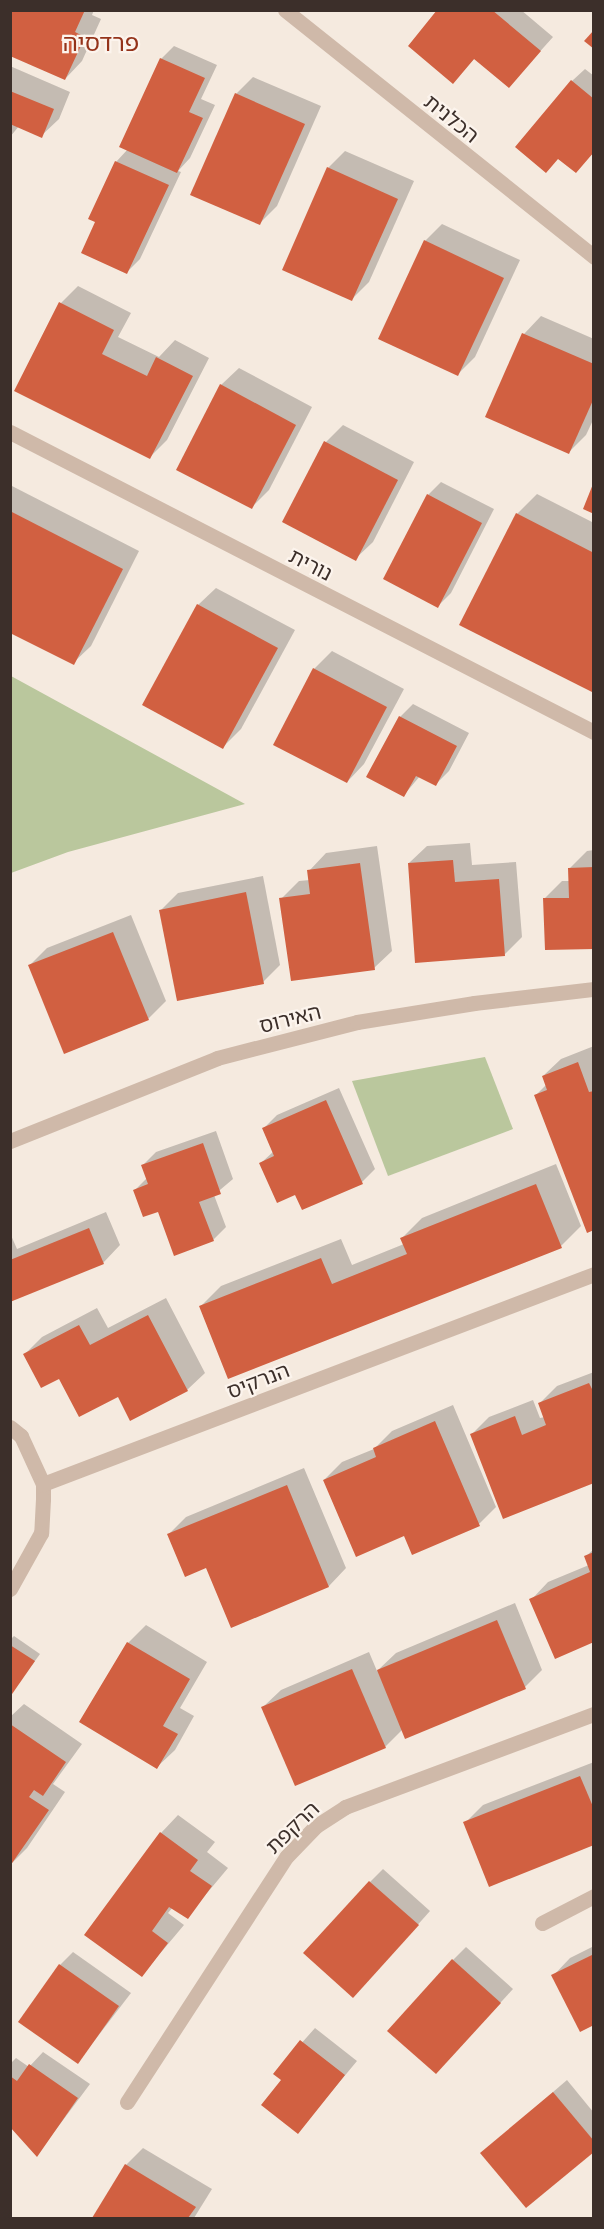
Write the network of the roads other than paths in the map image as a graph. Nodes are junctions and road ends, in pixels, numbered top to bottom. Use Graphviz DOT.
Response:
graph roads {
  1 [pos="285,10"];
  2 [pos="594,257"];
  3 [pos="10,432"];
  4 [pos="594,732"];
  5 [pos="594,989"];
  6 [pos="10,1141"];
  7 [pos="594,1274"];
  8 [pos="10,1427"];
  9 [pos="43,1484"];
  10 [pos="10,1589"];
  11 [pos="594,1714"];
  12 [pos="594,1896"];
  13 [pos="542,1923"];
  14 [pos="127,2102"];
  1 -- 2 [label="street, הכלנית"];
  3 -- 4 [label="street, נורית"];
  5 -- 6 [label="street, האירוס"];
  7 -- 9 [label="street, הנרקיס"];
  8 -- 9 [label="street"];
  9 -- 10 [label="street"];
  11 -- 14 [label="street, הרקפת"];
  12 -- 13 [label="street"];
}
